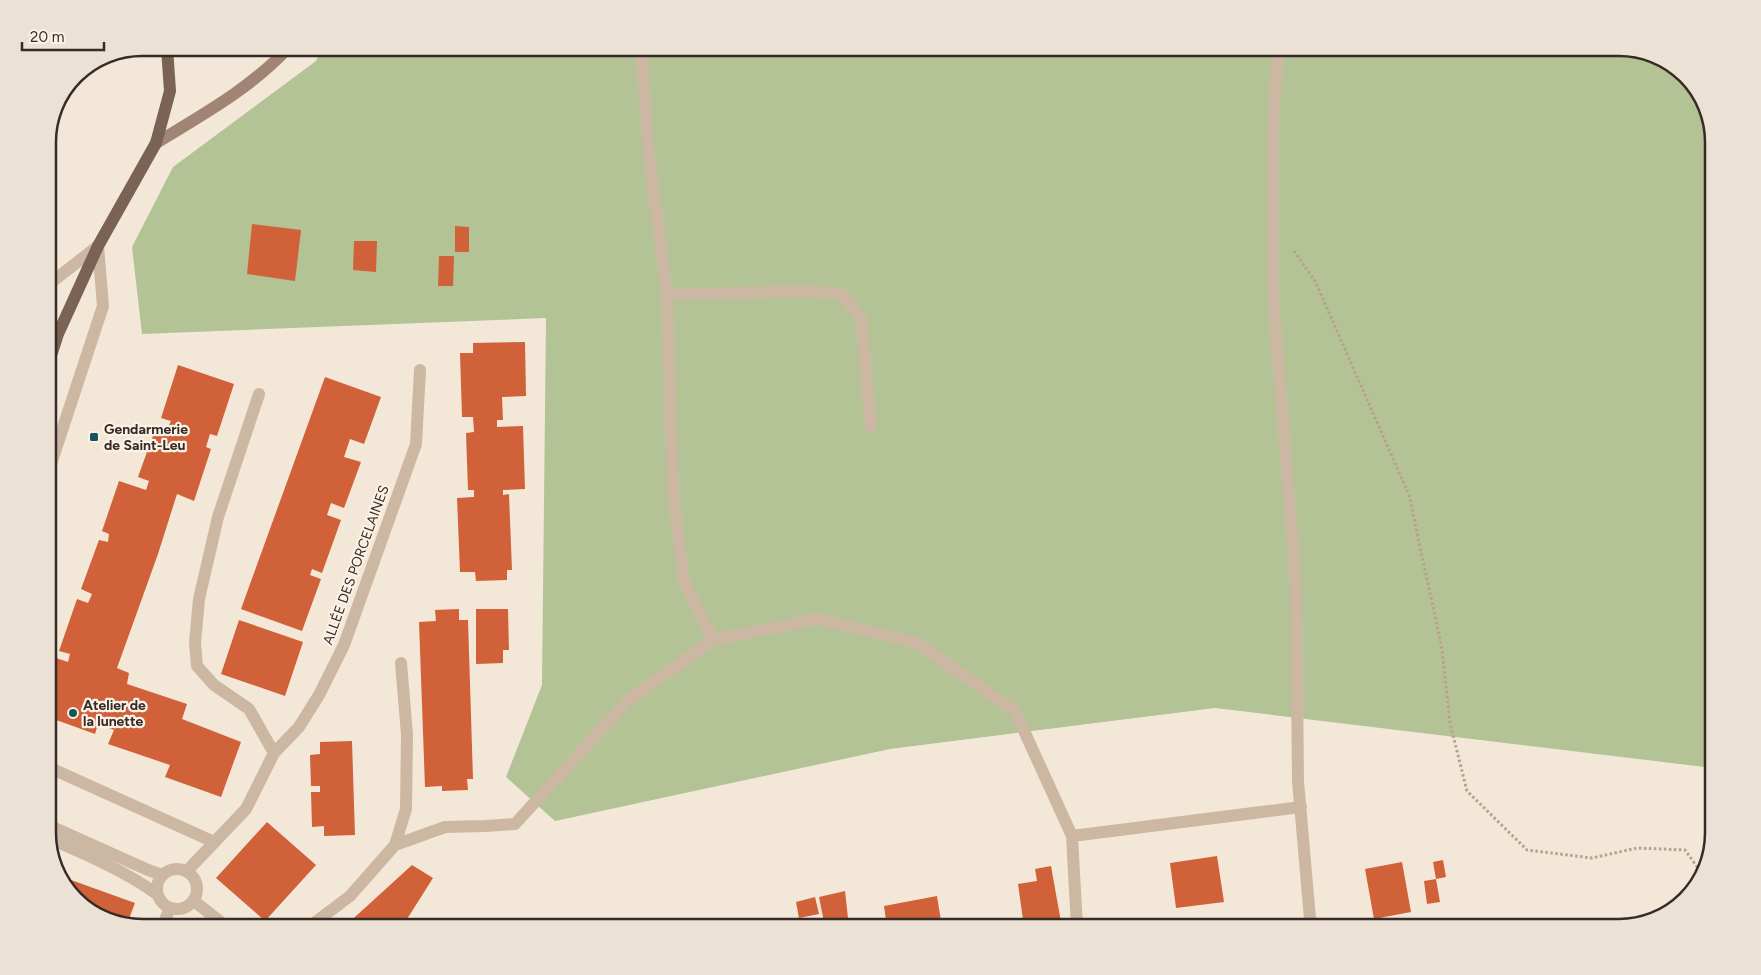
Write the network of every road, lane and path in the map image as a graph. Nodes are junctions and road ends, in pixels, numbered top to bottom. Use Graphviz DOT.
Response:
graph roads {
  1 [pos="168,56"];
  2 [pos="280,56"];
  3 [pos="642,56"];
  4 [pos="1281,56"];
  5 [pos="156,143"];
  6 [pos="98,246"];
  7 [pos="1294,250"];
  8 [pos="56,280"];
  9 [pos="667,295"];
  10 [pos="56,340"];
  11 [pos="420,370"];
  12 [pos="259,394"];
  13 [pos="871,426"];
  14 [pos="56,449"];
  15 [pos="713,640"];
  16 [pos="402,663"];
  17 [pos="274,753"];
  18 [pos="56,771"];
  19 [pos="1300,807"];
  20 [pos="56,829"];
  21 [pos="1072,836"];
  22 [pos="57,842"];
  23 [pos="214,842"];
  24 [pos="395,845"];
  25 [pos="1697,867"];
  26 [pos="187,872"];
  27 [pos="162,875"];
  28 [pos="157,894"];
  29 [pos="194,901"];
  30 [pos="170,908"];
  31 [pos="166,919"];
  32 [pos="216,919"];
  33 [pos="321,919"];
  34 [pos="1077,919"];
  35 [pos="1312,919"];
  1 -- 5 [label="main road"];
  2 -- 5 [label="main road"];
  3 -- 9 [label="street"];
  4 -- 19 [label="street"];
  5 -- 6 [label="main road"];
  6 -- 8 [label="street"];
  6 -- 10 [label="main road"];
  6 -- 14 [label="street"];
  7 -- 25 [label="path"];
  9 -- 13 [label="street"];
  9 -- 15 [label="street"];
  11 -- 17 [label="street, ALLÉE DES PORCELAINES"];
  12 -- 17 [label="street"];
  15 -- 21 [label="street"];
  15 -- 24 [label="street"];
  16 -- 24 [label="street"];
  17 -- 23 [label="street, ALLÉE DES PORCELAINES"];
  18 -- 23 [label="street"];
  19 -- 21 [label="street"];
  19 -- 35 [label="street"];
  20 -- 27 [label="street"];
  21 -- 34 [label="street"];
  22 -- 28 [label="street"];
  23 -- 26 [label="street, ALLÉE DES PORCELAINES"];
  24 -- 33 [label="street"];
  26 -- 27 [label="street"];
  26 -- 29 [label="street"];
  27 -- 28 [label="street"];
  28 -- 30 [label="street"];
  29 -- 30 [label="street"];
  29 -- 32 [label="street"];
  30 -- 31 [label="street"];
}
